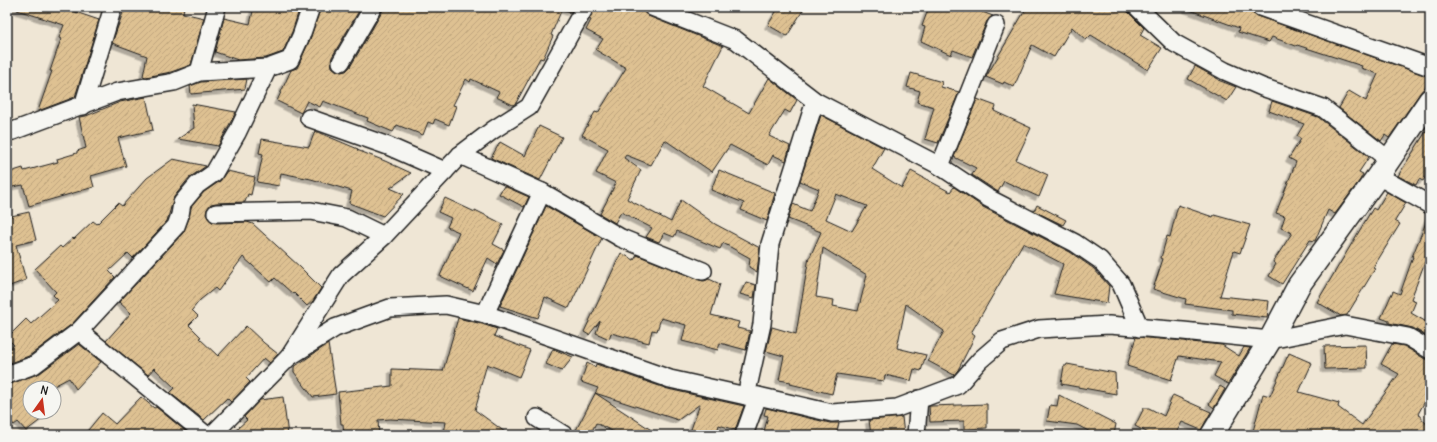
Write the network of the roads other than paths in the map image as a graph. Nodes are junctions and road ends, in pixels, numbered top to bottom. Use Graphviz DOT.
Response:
graph roads {
  1 [pos="113,7"];
  2 [pos="217,7"];
  3 [pos="311,7"];
  4 [pos="373,7"];
  5 [pos="585,7"];
  6 [pos="653,7"];
  7 [pos="1137,7"];
  8 [pos="1260,7"];
  9 [pos="996,25"];
  10 [pos="341,62"];
  11 [pos="1430,67"];
  12 [pos="268,68"];
  13 [pos="199,72"];
  14 [pos="1430,100"];
  15 [pos="815,101"];
  16 [pos="83,106"];
  17 [pos="309,118"];
  18 [pos="7,132"];
  19 [pos="460,155"];
  20 [pos="940,166"];
  21 [pos="1383,168"];
  22 [pos="445,171"];
  23 [pos="542,192"];
  24 [pos="1430,205"];
  25 [pos="216,213"];
  26 [pos="384,236"];
  27 [pos="703,271"];
  28 [pos="485,314"];
  29 [pos="1140,328"];
  30 [pos="79,331"];
  31 [pos="1270,340"];
  32 [pos="1430,350"];
  33 [pos="289,357"];
  34 [pos="7,375"];
  35 [pos="752,396"];
  36 [pos="919,399"];
  37 [pos="537,418"];
  38 [pos="206,435"];
  39 [pos="212,435"];
  40 [pos="564,435"];
  41 [pos="744,435"];
  42 [pos="916,435"];
  43 [pos="1212,435"];
  1 -- 16 [label="street"];
  2 -- 13 [label="street"];
  3 -- 12 [label="street"];
  4 -- 10 [label="street"];
  5 -- 19 [label="street"];
  6 -- 15 [label="street"];
  7 -- 21 [label="street"];
  8 -- 11 [label="street"];
  9 -- 20 [label="street"];
  12 -- 13 [label="street"];
  12 -- 30 [label="street"];
  13 -- 16 [label="street"];
  14 -- 21 [label="street"];
  15 -- 20 [label="street"];
  15 -- 35 [label="street"];
  16 -- 18 [label="street"];
  17 -- 22 [label="street"];
  19 -- 22 [label="street"];
  19 -- 23 [label="street"];
  20 -- 29 [label="street"];
  21 -- 24 [label="street"];
  21 -- 31 [label="street"];
  22 -- 26 [label="street"];
  23 -- 27 [label="street"];
  23 -- 28 [label="street"];
  25 -- 26 [label="street"];
  26 -- 33 [label="street"];
  28 -- 33 [label="street"];
  28 -- 35 [label="street"];
  29 -- 31 [label="street"];
  29 -- 36 [label="street"];
  30 -- 34 [label="street"];
  30 -- 38 [label="street"];
  31 -- 32 [label="street"];
  31 -- 43 [label="street"];
  33 -- 39 [label="street"];
  35 -- 36 [label="street"];
  35 -- 41 [label="street"];
  36 -- 42 [label="street"];
  37 -- 40 [label="street"];
}
